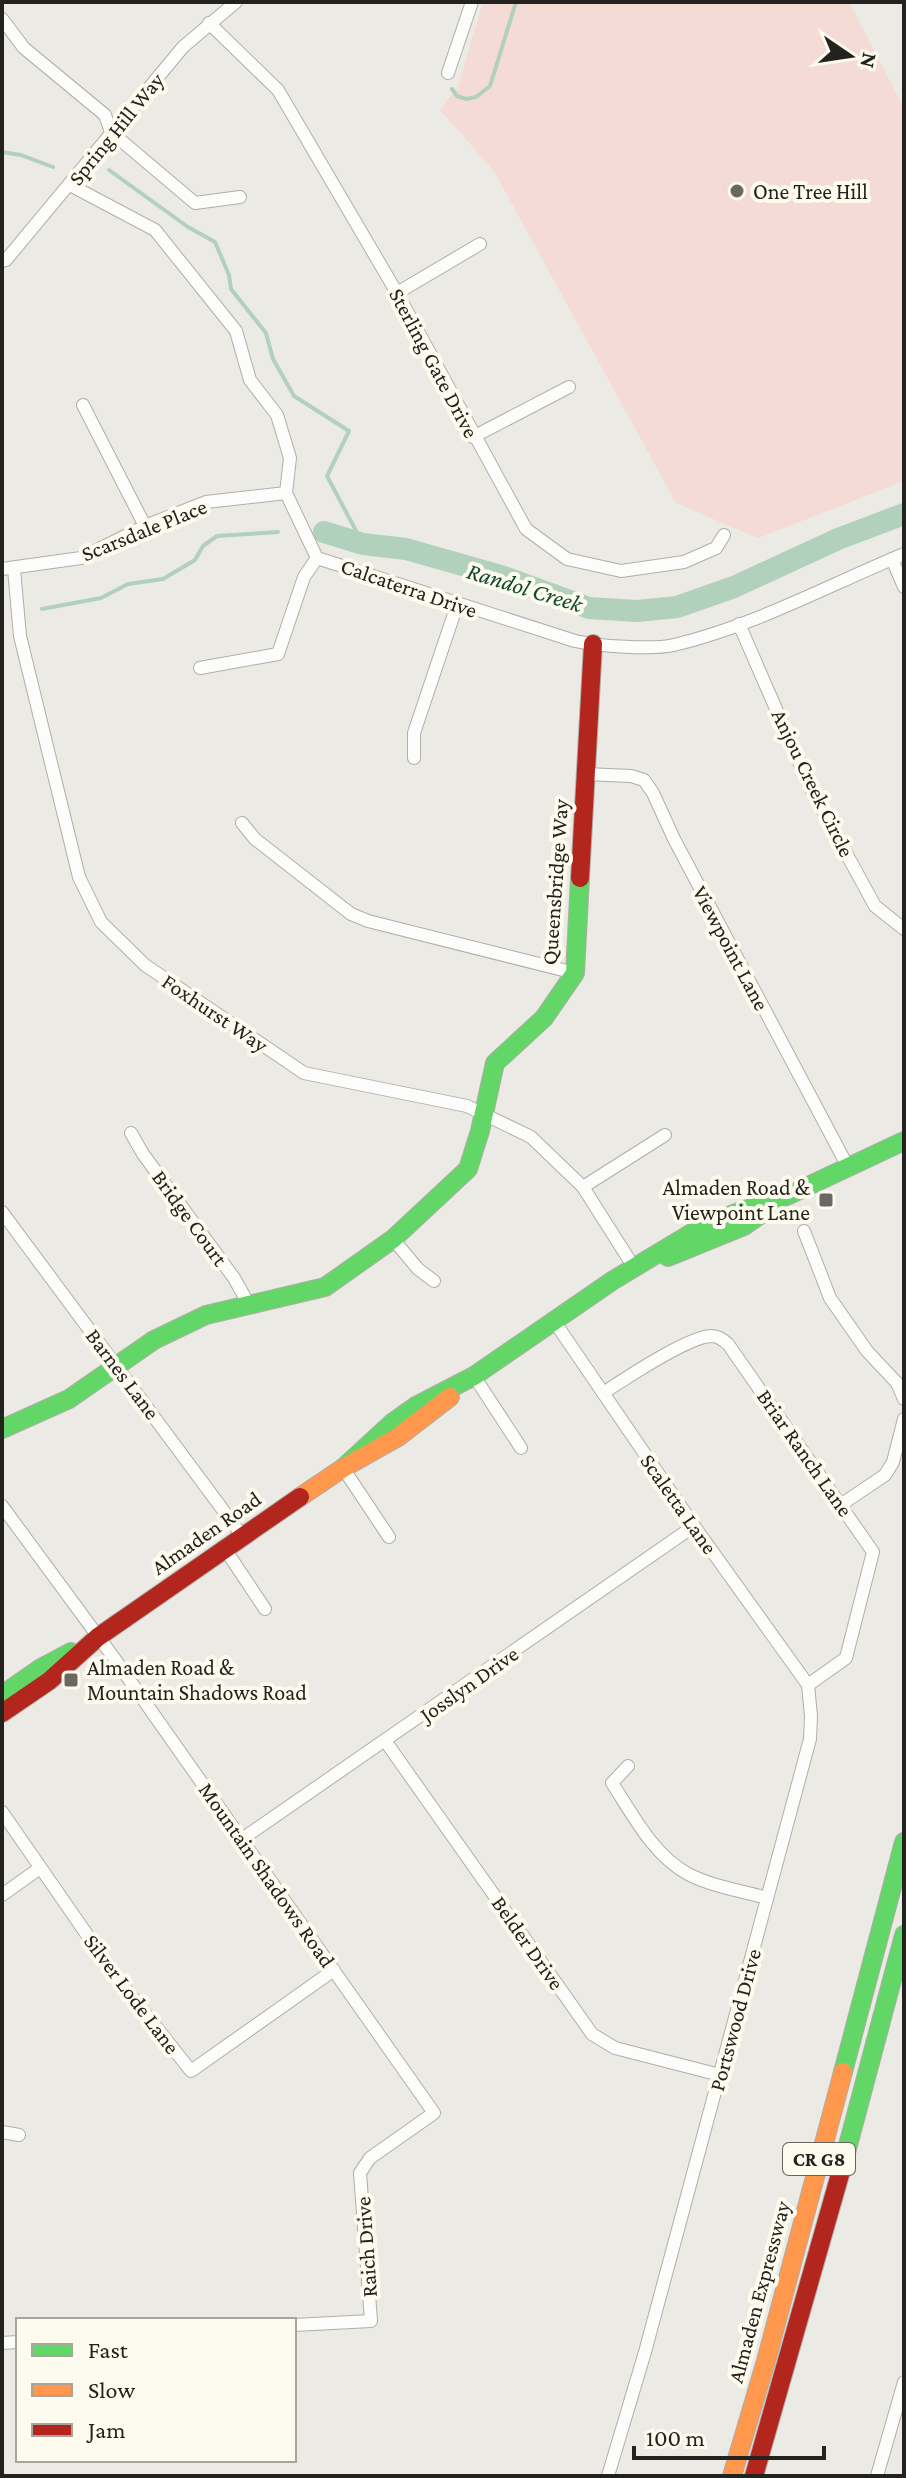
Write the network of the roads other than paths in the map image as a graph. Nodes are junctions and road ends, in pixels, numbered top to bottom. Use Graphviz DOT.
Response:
graph roads {
  1 [pos="236,2"];
  2 [pos="472,2"];
  3 [pos="2,19"];
  4 [pos="209,23"];
  5 [pos="448,73"];
  6 [pos="111,132"];
  7 [pos="70,185"];
  8 [pos="240,197"];
  9 [pos="480,244"];
  10 [pos="2,261"];
  11 [pos="397,293"];
  12 [pos="569,387"];
  13 [pos="83,405"];
  14 [pos="473,437"];
  15 [pos="286,493"];
  16 [pos="145,526"];
  17 [pos="724,535"];
  18 [pos="898,557"];
  19 [pos="317,558"];
  20 [pos="8,569"];
  21 [pos="904,587"];
  22 [pos="457,605"];
  23 [pos="739,624"];
  24 [pos="593,644"];
  25 [pos="200,668"];
  26 [pos="414,758"];
  27 [pos="585,774"];
  28 [pos="242,823"];
  29 [pos="904,929"];
  30 [pos="575,973"];
  31 [pos="484,1114"];
  32 [pos="131,1133"];
  33 [pos="665,1135"];
  34 [pos="904,1141"];
  35 [pos="848,1167"];
  36 [pos="583,1187"];
  37 [pos="2,1212"];
  38 [pos="804,1231"];
  39 [pos="393,1239"];
  40 [pos="635,1269"];
  41 [pos="434,1281"];
  42 [pos="248,1303"];
  43 [pos="554,1321"];
  44 [pos="117,1365"];
  45 [pos="474,1376"];
  46 [pos="603,1393"];
  47 [pos="904,1399"];
  48 [pos="904,1419"];
  49 [pos="2,1429"];
  50 [pos="521,1448"];
  51 [pos="343,1468"];
  52 [pos="842,1504"];
  53 [pos="2,1506"];
  54 [pos="694,1526"];
  55 [pos="243,1537"];
  56 [pos="389,1537"];
  57 [pos="225,1549"];
  58 [pos="265,1609"];
  59 [pos="98,1637"];
  60 [pos="808,1685"];
  61 [pos="2,1695"];
  62 [pos="2,1713"];
  63 [pos="386,1742"];
  64 [pos="628,1766"];
  65 [pos="2,1812"];
  66 [pos="242,1839"];
  67 [pos="904,1842"];
  68 [pos="40,1868"];
  69 [pos="2,1895"];
  70 [pos="767,1898"];
  71 [pos="904,1935"];
  72 [pos="334,1970"];
  73 [pos="720,2075"];
  74 [pos="434,2113"];
  75 [pos="2,2132"];
  76 [pos="19,2135"];
  77 [pos="296,2325"];
  78 [pos="904,2382"];
  79 [pos="608,2476"];
  80 [pos="732,2476"];
  81 [pos="754,2476"];
  82 [pos="877,2476"];
  1 -- 4 [label="street, Spring Hill Way"];
  2 -- 5 [label="street"];
  3 -- 6 [label="street"];
  4 -- 6 [label="street, Spring Hill Way"];
  4 -- 11 [label="street, Sterling Gate Drive"];
  6 -- 7 [label="street, Spring Hill Way"];
  6 -- 8 [label="street"];
  7 -- 10 [label="street, Spring Hill Way"];
  7 -- 15 [label="street, Calcaterra Drive"];
  9 -- 11 [label="street"];
  11 -- 14 [label="street, Sterling Gate Drive"];
  12 -- 14 [label="street"];
  13 -- 16 [label="street"];
  14 -- 17 [label="street, Sterling Gate Drive"];
  15 -- 16 [label="street, Scarsdale Place"];
  15 -- 19 [label="street, Calcaterra Drive"];
  16 -- 20 [label="street, Scarsdale Place"];
  18 -- 21 [label="street"];
  18 -- 23 [label="street, Calcaterra Drive"];
  19 -- 22 [label="street, Calcaterra Drive"];
  19 -- 25 [label="street"];
  20 -- 31 [label="street, Foxhurst Way"];
  22 -- 24 [label="street, Calcaterra Drive"];
  22 -- 26 [label="street"];
  23 -- 24 [label="street, Calcaterra Drive"];
  23 -- 29 [label="street, Anjou Creek Circle"];
  24 -- 27 [label="street, Queensbridge Way"];
  27 -- 30 [label="street, Queensbridge Way"];
  27 -- 35 [label="street, Viewpoint Lane"];
  28 -- 30 [label="street"];
  30 -- 31 [label="street, Queensbridge Way"];
  31 -- 36 [label="street, Foxhurst Way"];
  31 -- 39 [label="street, Queensbridge Way"];
  32 -- 42 [label="street, Bridge Court"];
  33 -- 36 [label="street"];
  34 -- 35 [label="street, Almaden Road"];
  35 -- 40 [label="street, Almaden Road"];
  36 -- 40 [label="street, Foxhurst Way"];
  37 -- 44 [label="street, Barnes Lane"];
  38 -- 47 [label="street"];
  39 -- 41 [label="street"];
  39 -- 42 [label="street, Queensbridge Way"];
  40 -- 43 [label="street, Almaden Road"];
  42 -- 44 [label="street, Queensbridge Way"];
  43 -- 45 [label="street, Almaden Road"];
  43 -- 46 [label="street, Scaletta Lane"];
  44 -- 49 [label="street, Queensbridge Way"];
  44 -- 55 [label="street, Barnes Lane"];
  45 -- 50 [label="street"];
  45 -- 51 [label="street, Almaden Road"];
  46 -- 52 [label="street, Briar Ranch Lane"];
  46 -- 54 [label="street, Scaletta Lane"];
  48 -- 52 [label="street"];
  51 -- 55 [label="street, Almaden Road"];
  51 -- 56 [label="street"];
  52 -- 60 [label="street, Briar Ranch Lane"];
  53 -- 59 [label="street, Mountain Shadows Road"];
  54 -- 60 [label="street, Scaletta Lane"];
  54 -- 63 [label="street, Josslyn Drive"];
  55 -- 57 [label="street, Almaden Road"];
  57 -- 58 [label="street"];
  57 -- 59 [label="street, Almaden Road"];
  59 -- 61 [label="street, Almaden Road"];
  59 -- 62 [label="street, Almaden Road"];
  59 -- 66 [label="street, Mountain Shadows Road"];
  60 -- 70 [label="street, Portswood Drive"];
  63 -- 66 [label="street, Josslyn Drive"];
  63 -- 73 [label="street, Belder Drive"];
  64 -- 70 [label="street"];
  65 -- 68 [label="street, Silver Lode Lane"];
  66 -- 72 [label="street, Mountain Shadows Road"];
  67 -- 80 [label="street, Almaden Expressway / CR G8"];
  68 -- 69 [label="street"];
  68 -- 72 [label="street, Silver Lode Lane"];
  70 -- 73 [label="street, Portswood Drive"];
  71 -- 81 [label="street, Almaden Expressway / CR G8"];
  72 -- 74 [label="street, Mountain Shadows Road"];
  73 -- 79 [label="street, Portswood Drive"];
  74 -- 77 [label="street, Raich Drive"];
  75 -- 76 [label="street"];
  78 -- 82 [label="street"];
}
